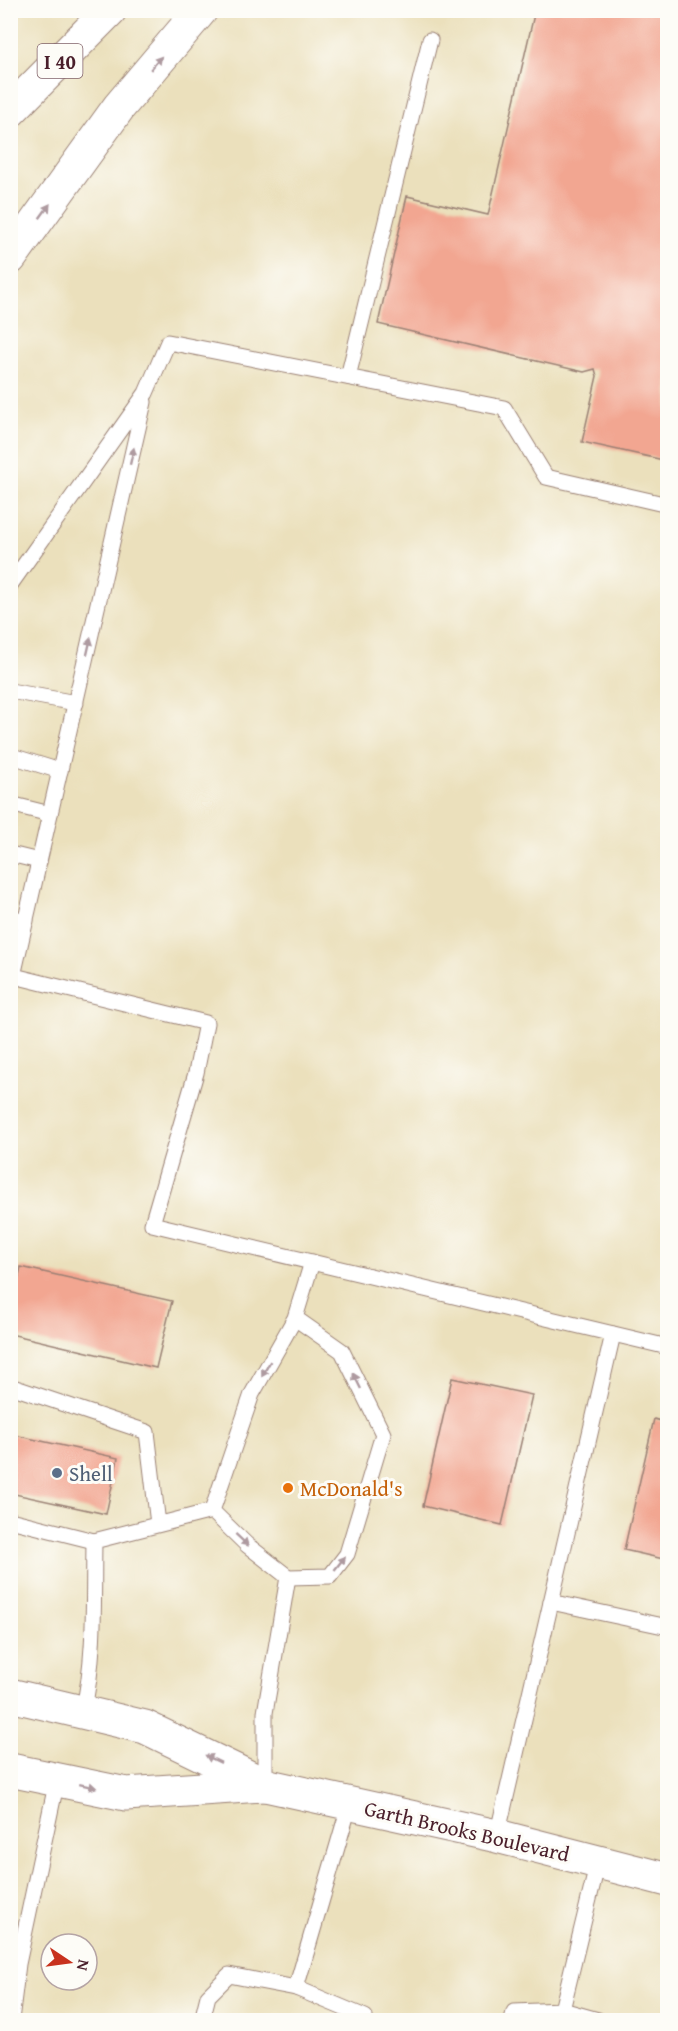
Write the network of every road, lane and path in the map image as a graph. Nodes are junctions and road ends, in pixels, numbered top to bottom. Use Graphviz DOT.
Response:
graph roads {
  1 [pos="110,10"];
  2 [pos="201,10"];
  3 [pos="430,40"];
  4 [pos="10,111"];
  5 [pos="10,258"];
  6 [pos="348,377"];
  7 [pos="146,393"];
  8 [pos="668,505"];
  9 [pos="10,585"];
  10 [pos="10,691"];
  11 [pos="76,703"];
  12 [pos="15,757"];
  13 [pos="60,771"];
  14 [pos="10,804"];
  15 [pos="50,814"];
  16 [pos="10,854"];
  17 [pos="39,861"];
  18 [pos="18,919"];
  19 [pos="12,975"];
  20 [pos="312,1262"];
  21 [pos="295,1318"];
  22 [pos="613,1334"];
  23 [pos="668,1347"];
  24 [pos="10,1386"];
  25 [pos="212,1511"];
  26 [pos="10,1520"];
  27 [pos="158,1524"];
  28 [pos="94,1541"];
  29 [pos="288,1577"];
  30 [pos="551,1602"];
  31 [pos="668,1627"];
  32 [pos="10,1695"];
  33 [pos="83,1712"];
  34 [pos="10,1770"];
  35 [pos="57,1780"];
  36 [pos="265,1785"];
  37 [pos="350,1803"];
  38 [pos="497,1836"];
  39 [pos="598,1862"];
  40 [pos="668,1880"];
  41 [pos="296,1988"];
  42 [pos="562,2010"];
  43 [pos="513,2016"];
  44 [pos="11,2020"];
  45 [pos="202,2020"];
  46 [pos="365,2020"];
  47 [pos="598,2020"];
  1 -- 4 [label="main road, I 40"];
  5 -- 2 [label="main road, one-way"];
  3 -- 6 [label="lane"];
  6 -- 7 [label="lane"];
  6 -- 8 [label="lane"];
  7 -- 9 [label="lane"];
  11 -- 7 [label="lane, one-way"];
  10 -- 11 [label="lane"];
  11 -- 13 [label="lane"];
  12 -- 13 [label="lane"];
  13 -- 15 [label="lane"];
  14 -- 15 [label="lane"];
  15 -- 17 [label="lane"];
  16 -- 17 [label="lane"];
  17 -- 18 [label="lane"];
  18 -- 19 [label="lane"];
  19 -- 20 [label="lane"];
  20 -- 21 [label="lane"];
  20 -- 22 [label="lane"];
  21 -- 25 [label="lane, one-way"];
  29 -- 21 [label="lane, one-way"];
  22 -- 23 [label="lane"];
  22 -- 30 [label="lane"];
  24 -- 27 [label="lane"];
  25 -- 27 [label="lane"];
  25 -- 29 [label="lane, one-way"];
  26 -- 28 [label="lane"];
  27 -- 28 [label="lane"];
  28 -- 33 [label="lane"];
  29 -- 36 [label="lane"];
  30 -- 31 [label="lane"];
  30 -- 38 [label="lane"];
  32 -- 33 [label="main road, Garth Brooks Boulevard"];
  36 -- 33 [label="main road, Garth Brooks Boulevard, one-way"];
  34 -- 35 [label="main road, Garth Brooks Boulevard"];
  35 -- 36 [label="main road, Garth Brooks Boulevard, one-way"];
  35 -- 44 [label="lane"];
  36 -- 37 [label="main road, Garth Brooks Boulevard"];
  37 -- 38 [label="main road, Garth Brooks Boulevard"];
  37 -- 41 [label="lane"];
  38 -- 39 [label="main road, Garth Brooks Boulevard"];
  39 -- 40 [label="main road, Garth Brooks Boulevard"];
  39 -- 42 [label="lane"];
  41 -- 45 [label="lane"];
  41 -- 46 [label="lane"];
  42 -- 43 [label="lane"];
  42 -- 47 [label="lane"];
}
